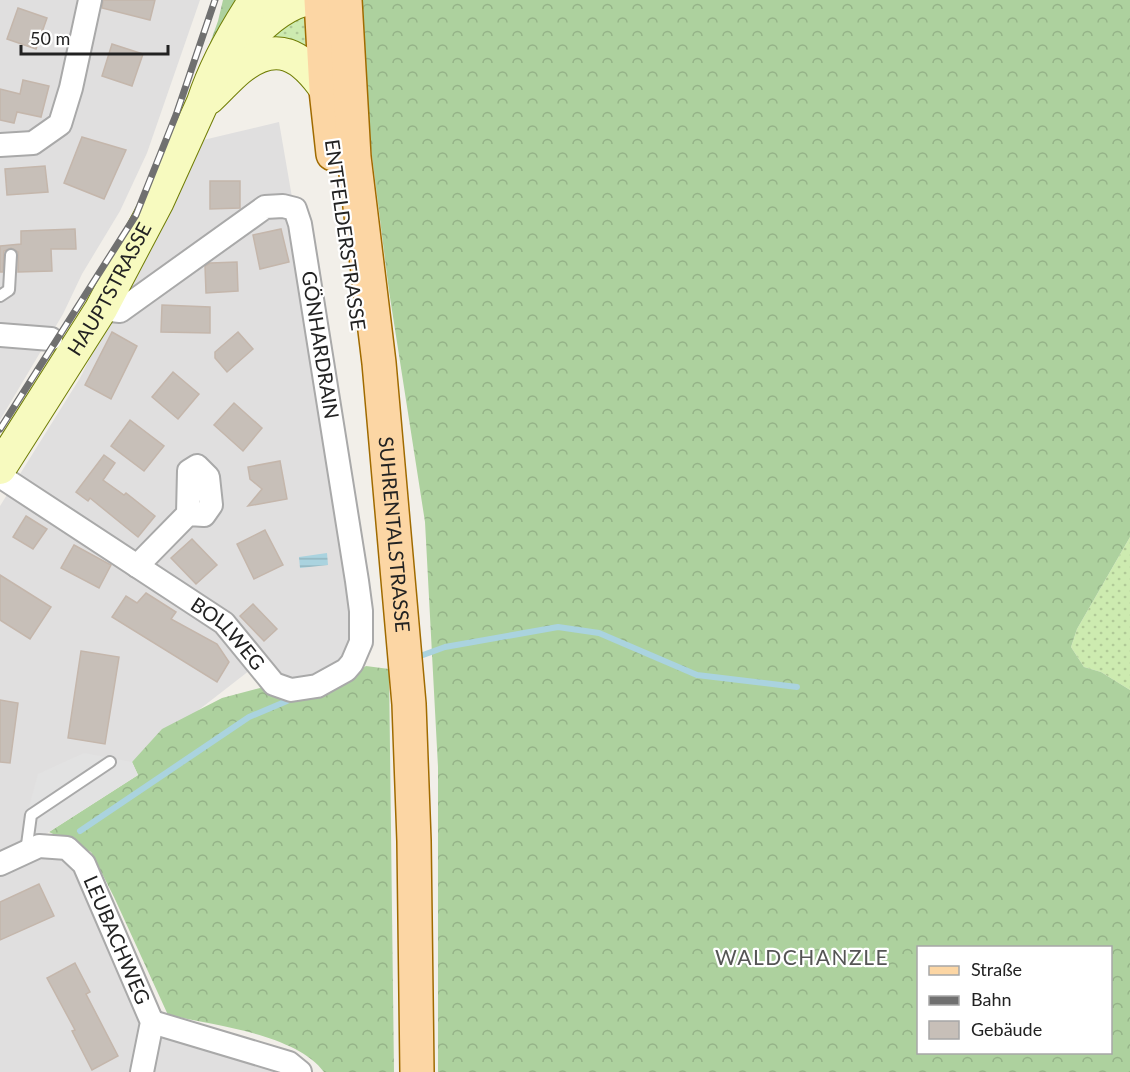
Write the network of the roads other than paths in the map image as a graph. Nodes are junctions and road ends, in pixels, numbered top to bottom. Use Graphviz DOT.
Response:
graph roads {
  1 [pos="90,0"];
  2 [pos="255,0"];
  3 [pos="304,0"];
  4 [pos="321,0"];
  5 [pos="345,0"];
  6 [pos="326,90"];
  7 [pos="203,102"];
  8 [pos="0,145"];
  9 [pos="11,255"];
  10 [pos="0,296"];
  11 [pos="101,309"];
  12 [pos="0,334"];
  13 [pos="51,339"];
  14 [pos="389,466"];
  15 [pos="0,468"];
  16 [pos="0,476"];
  17 [pos="188,514"];
  18 [pos="137,566"];
  19 [pos="317,686"];
  20 [pos="110,762"];
  21 [pos="26,852"];
  22 [pos="0,864"];
  23 [pos="152,1022"];
  24 [pos="142,1072"];
  25 [pos="300,1072"];
  26 [pos="417,1072"];
  1 -- 8 [label="street"];
  2 -- 7 [label="main road"];
  3 -- 7 [label="main road"];
  4 -- 6 [label="main road, ENTFELDERSTRASSE"];
  5 -- 14 [label="main road, SUHRENTALSTRASSE"];
  6 -- 7 [label="main road"];
  6 -- 14 [label="main road, ENTFELDERSTRASSE"];
  7 -- 11 [label="main road, HAUPTSTRASSE"];
  9 -- 10 [label="lane"];
  11 -- 15 [label="main road, HAUPTSTRASSE"];
  11 -- 19 [label="street, GÖNHARDRAIN"];
  12 -- 13 [label="street"];
  14 -- 26 [label="main road, SUHRENTALSTRASSE"];
  16 -- 18 [label="street, BOLLWEG"];
  17 -- 18 [label="street"];
  18 -- 19 [label="street, BOLLWEG"];
  20 -- 21 [label="lane"];
  21 -- 22 [label="street, LEUBACHWEG"];
  21 -- 23 [label="street, LEUBACHWEG"];
  23 -- 24 [label="street, LEUBACHWEG"];
  23 -- 25 [label="street"];
}
